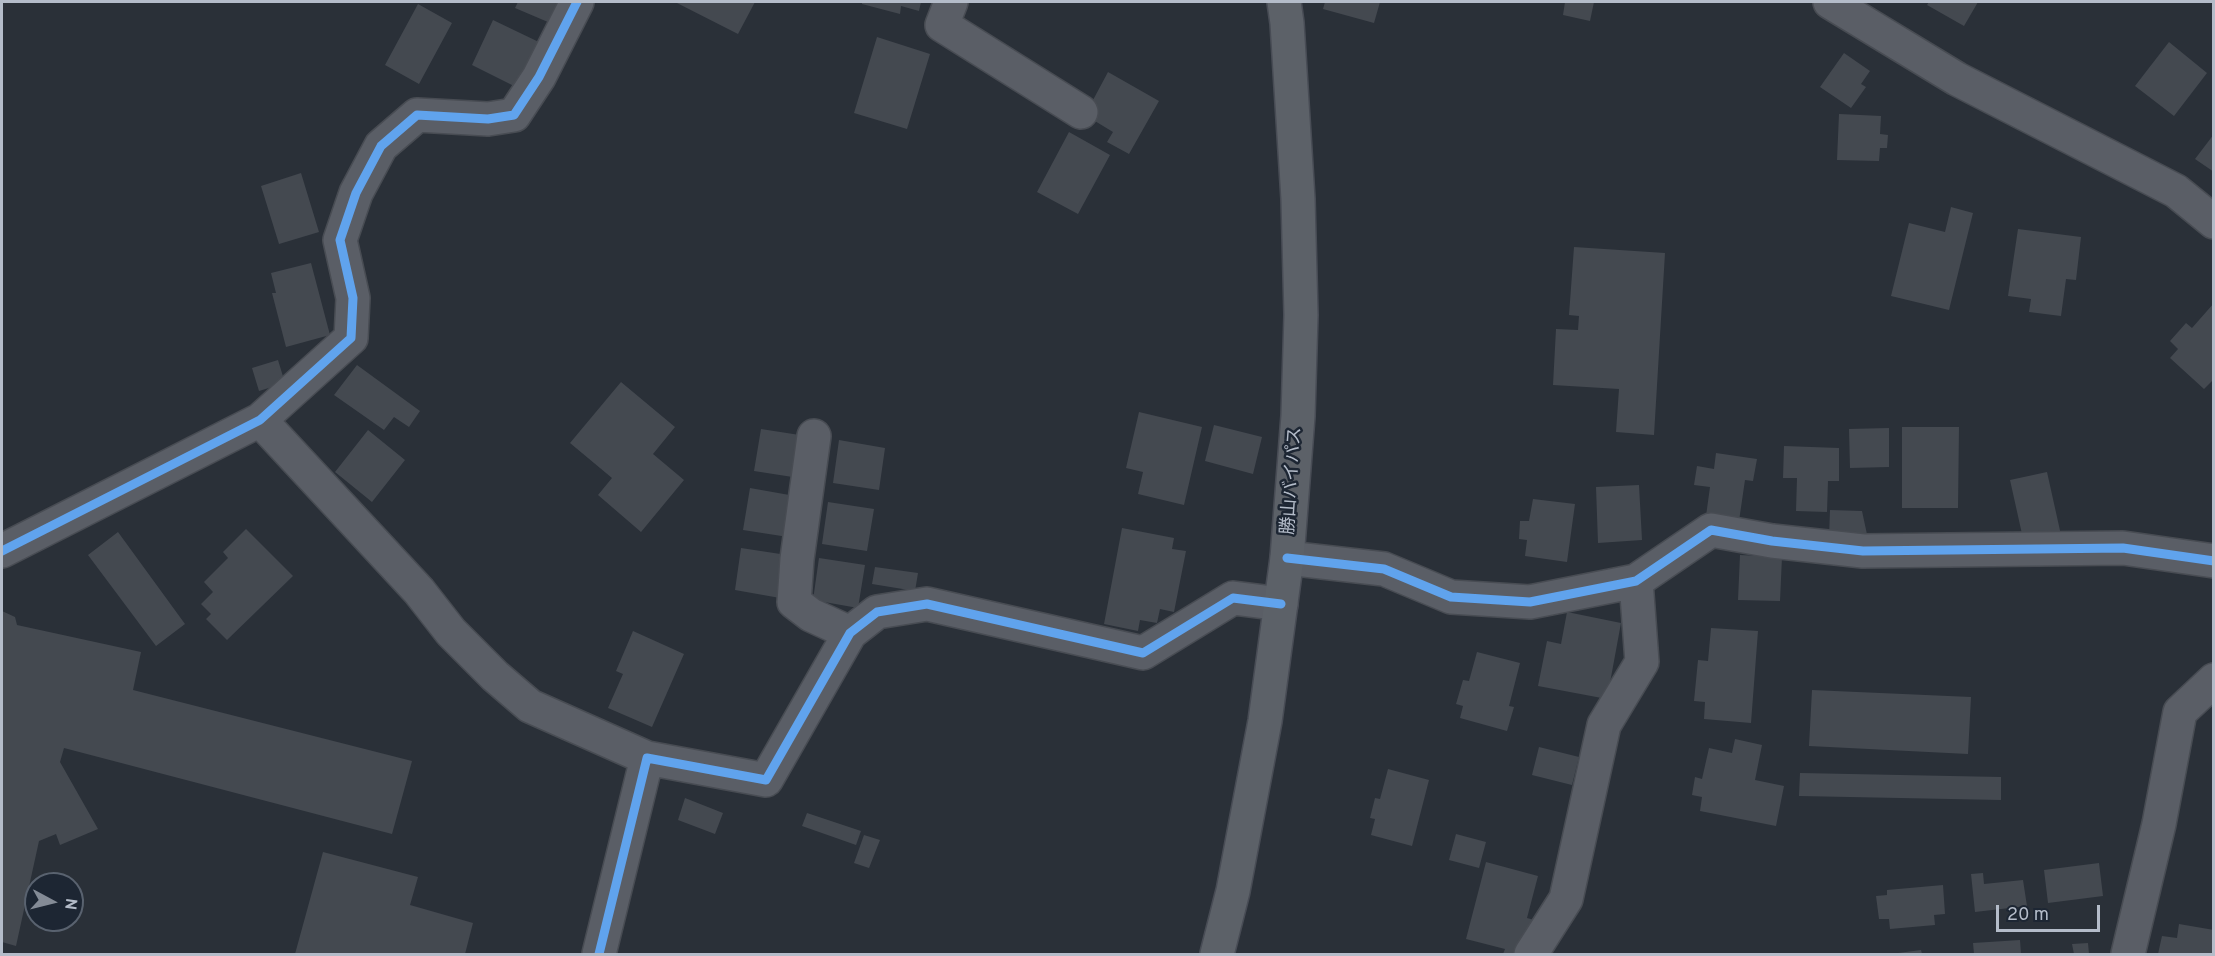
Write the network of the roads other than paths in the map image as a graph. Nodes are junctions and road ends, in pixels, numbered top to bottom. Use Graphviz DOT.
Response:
graph roads {
  1 [pos="577,2"];
  2 [pos="951,2"];
  3 [pos="1284,2"];
  4 [pos="1830,2"];
  5 [pos="1081,112"];
  6 [pos="2214,222"];
  7 [pos="261,420"];
  8 [pos="814,436"];
  9 [pos="2,551"];
  10 [pos="1287,558"];
  11 [pos="2214,561"];
  12 [pos="1636,581"];
  13 [pos="1281,604"];
  14 [pos="850,633"];
  15 [pos="2214,680"];
  16 [pos="647,758"];
  17 [pos="599,954"];
  18 [pos="1217,954"];
  19 [pos="1531,954"];
  20 [pos="2128,954"];
  1 -- 7 [label="street"];
  2 -- 5 [label="street"];
  3 -- 10 [label="main road, 勝山バイパス"];
  4 -- 6 [label="street"];
  7 -- 9 [label="street"];
  7 -- 16 [label="street"];
  8 -- 14 [label="street"];
  10 -- 12 [label="street"];
  10 -- 13 [label="main road, 勝山バイパス"];
  11 -- 12 [label="street"];
  12 -- 19 [label="street"];
  13 -- 14 [label="street"];
  13 -- 18 [label="main road, 勝山バイパス"];
  14 -- 16 [label="street"];
  15 -- 20 [label="street"];
  16 -- 17 [label="street"];
}
